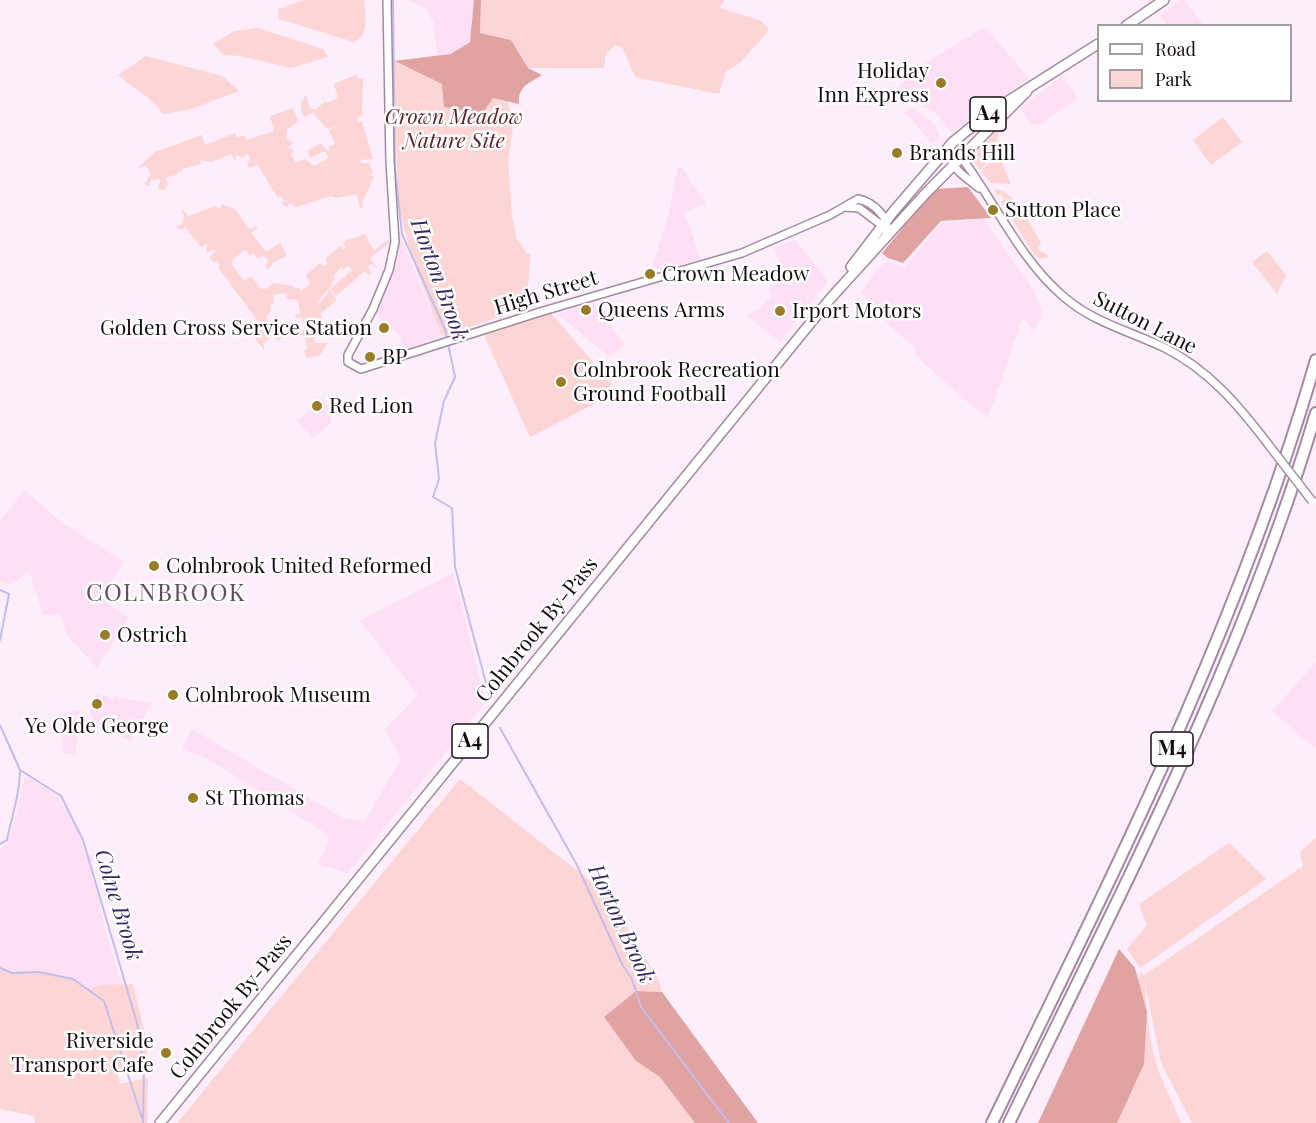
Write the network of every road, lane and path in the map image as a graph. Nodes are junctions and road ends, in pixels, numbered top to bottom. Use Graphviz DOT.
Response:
graph roads {
  1 [pos="387,0"];
  2 [pos="1164,0"];
  3 [pos="1129,24"];
  4 [pos="1097,45"];
  5 [pos="1027,91"];
  6 [pos="951,147"];
  7 [pos="964,157"];
  8 [pos="955,169"];
  9 [pos="985,194"];
  10 [pos="844,207"];
  11 [pos="876,209"];
  12 [pos="893,212"];
  13 [pos="882,228"];
  14 [pos="1316,360"];
  15 [pos="1316,413"];
  16 [pos="1316,434"];
  17 [pos="1291,493"];
  18 [pos="1314,504"];
  19 [pos="160,1123"];
  20 [pos="992,1123"];
  21 [pos="1009,1123"];
  1 -- 10 [label="street, High Street"];
  2 -- 3 [label="highway"];
  4 -- 5 [label="highway, A4"];
  5 -- 6 [label="highway, A4"];
  5 -- 7 [label="highway, A4"];
  6 -- 7 [label="street"];
  6 -- 8 [label="street"];
  6 -- 12 [label="highway, A4"];
  7 -- 8 [label="highway, A4"];
  7 -- 9 [label="street, Sutton Lane"];
  8 -- 9 [label="street, Sutton Lane"];
  8 -- 13 [label="highway, Colnbrook By-Pass / A4"];
  9 -- 18 [label="street, Sutton Lane, bridge"];
  10 -- 11 [label="street"];
  10 -- 13 [label="street"];
  11 -- 12 [label="street"];
  11 -- 13 [label="street"];
  12 -- 13 [label="highway, A4"];
  13 -- 19 [label="highway, Colnbrook By-Pass / A4"];
  14 -- 20 [label="highway, M4"];
  15 -- 17 [label="highway, M4"];
  16 -- 17 [label="highway, M4"];
  17 -- 21 [label="highway, M4"];
}
